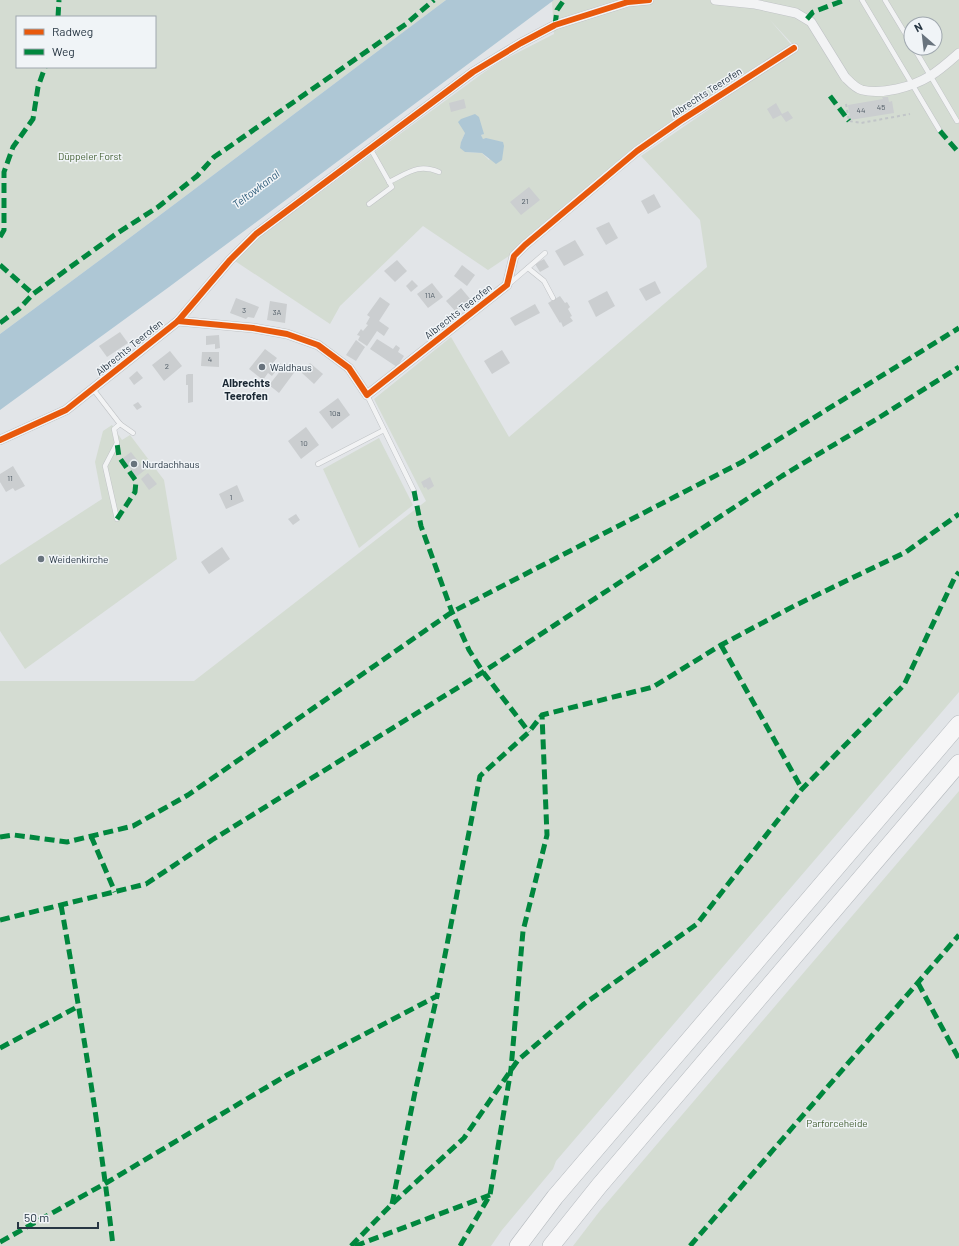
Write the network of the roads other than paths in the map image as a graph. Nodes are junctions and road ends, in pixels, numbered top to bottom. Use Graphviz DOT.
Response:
graph roads {
  1 [pos="649,0"];
  2 [pos="715,0"];
  3 [pos="862,0"];
  4 [pos="885,0"];
  5 [pos="903,30"];
  6 [pos="794,48"];
  7 [pos="959,53"];
  8 [pos="919,56"];
  9 [pos="930,76"];
  10 [pos="912,85"];
  11 [pos="957,121"];
  12 [pos="940,131"];
  13 [pos="370,148"];
  14 [pos="439,172"];
  15 [pos="389,182"];
  16 [pos="369,204"];
  17 [pos="545,253"];
  18 [pos="528,268"];
  19 [pos="507,285"];
  20 [pos="553,298"];
  21 [pos="178,321"];
  22 [pos="93,389"];
  23 [pos="371,397"];
  24 [pos="120,424"];
  25 [pos="384,430"];
  26 [pos="132,433"];
  27 [pos="0,440"];
  28 [pos="318,464"];
  29 [pos="414,491"];
  30 [pos="117,519"];
  31 [pos="959,724"];
  32 [pos="959,763"];
  33 [pos="518,1246"];
  34 [pos="551,1246"];
  1 -- 13 [label="street, Albrechts Teerofen"];
  2 -- 10 [label="street"];
  3 -- 10 [label="lane"];
  4 -- 5 [label="lane"];
  6 -- 19 [label="street, Albrechts Teerofen"];
  7 -- 9 [label="street"];
  8 -- 9 [label="lane"];
  9 -- 10 [label="street"];
  9 -- 11 [label="lane"];
  10 -- 12 [label="lane"];
  13 -- 15 [label="lane"];
  13 -- 21 [label="street, Albrechts Teerofen"];
  14 -- 15 [label="lane"];
  15 -- 16 [label="lane"];
  17 -- 18 [label="lane"];
  18 -- 19 [label="lane"];
  18 -- 20 [label="lane"];
  19 -- 23 [label="street, Albrechts Teerofen"];
  21 -- 22 [label="street, Albrechts Teerofen"];
  21 -- 23 [label="street, Albrechts Teerofen"];
  22 -- 24 [label="lane"];
  22 -- 27 [label="street, Albrechts Teerofen"];
  23 -- 25 [label="lane, Albrechts Teerofen"];
  24 -- 26 [label="lane"];
  24 -- 30 [label="lane"];
  25 -- 28 [label="lane"];
  25 -- 29 [label="lane, Albrechts Teerofen"];
  31 -- 33 [label="highway"];
  32 -- 34 [label="highway"];
}
